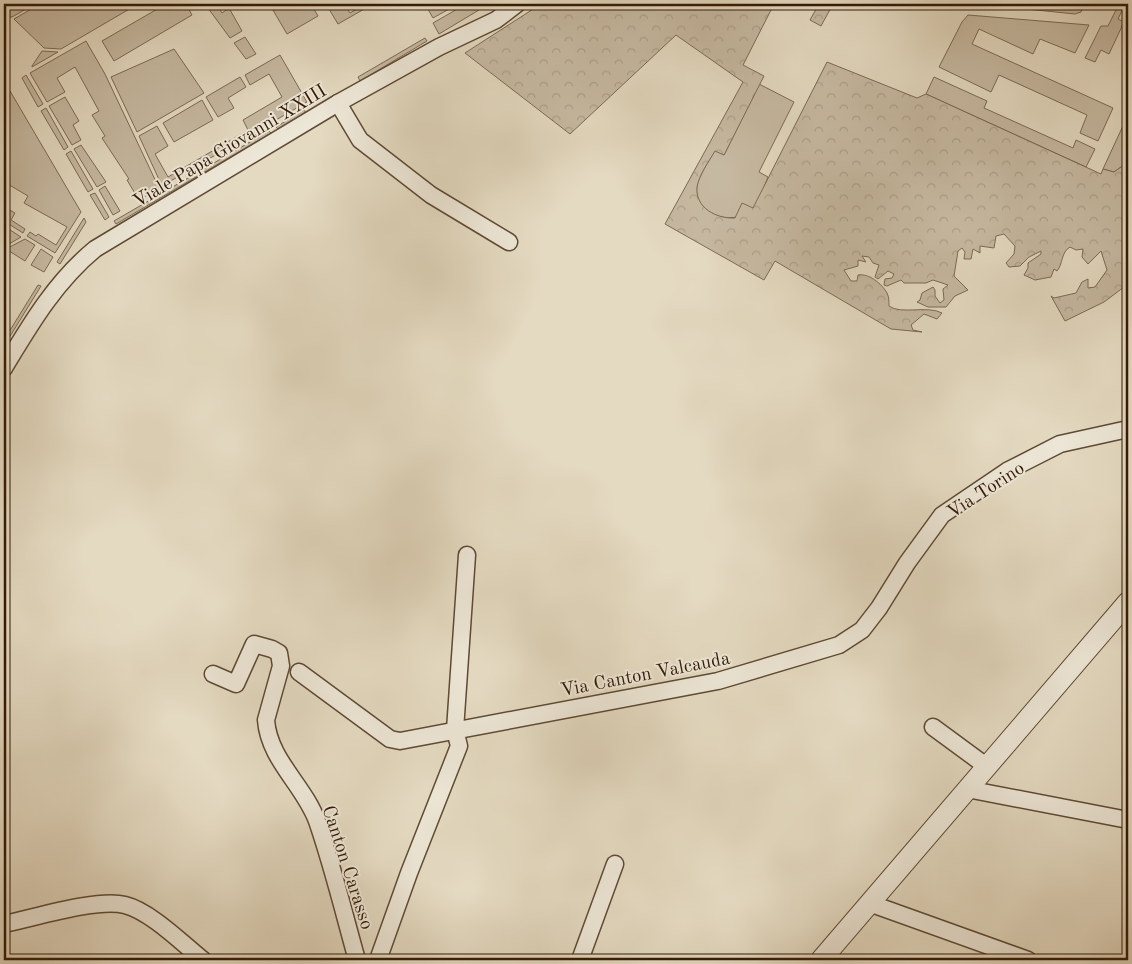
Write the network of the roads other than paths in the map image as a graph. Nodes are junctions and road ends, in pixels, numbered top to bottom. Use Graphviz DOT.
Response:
graph roads {
  1 [pos="514,5"];
  2 [pos="338,103"];
  3 [pos="509,242"];
  4 [pos="4,368"];
  5 [pos="1128,429"];
  6 [pos="467,555"];
  7 [pos="1128,602"];
  8 [pos="839,645"];
  9 [pos="299,672"];
  10 [pos="213,674"];
  11 [pos="933,727"];
  12 [pos="455,730"];
  13 [pos="986,766"];
  14 [pos="967,789"];
  15 [pos="1128,820"];
  16 [pos="615,864"];
  17 [pos="870,903"];
  18 [pos="4,924"];
  19 [pos="203,960"];
  20 [pos="357,960"];
  21 [pos="378,960"];
  22 [pos="580,960"];
  23 [pos="820,960"];
  24 [pos="1028,960"];
  1 -- 2 [label="street, Viale Papa Giovanni XXIII"];
  2 -- 3 [label="street"];
  2 -- 4 [label="street, Viale Papa Giovanni XXIII"];
  5 -- 8 [label="street, Via Torino"];
  6 -- 12 [label="street"];
  7 -- 13 [label="street"];
  8 -- 12 [label="street, Via Canton Valcauda"];
  9 -- 12 [label="street, Via Canton Valcauda"];
  10 -- 20 [label="street, Canton Carasso"];
  11 -- 13 [label="street"];
  12 -- 21 [label="street, Canton Carasso"];
  13 -- 14 [label="street"];
  14 -- 15 [label="street"];
  14 -- 17 [label="street"];
  16 -- 22 [label="street"];
  17 -- 23 [label="street"];
  17 -- 24 [label="street"];
  18 -- 19 [label="street"];
}
